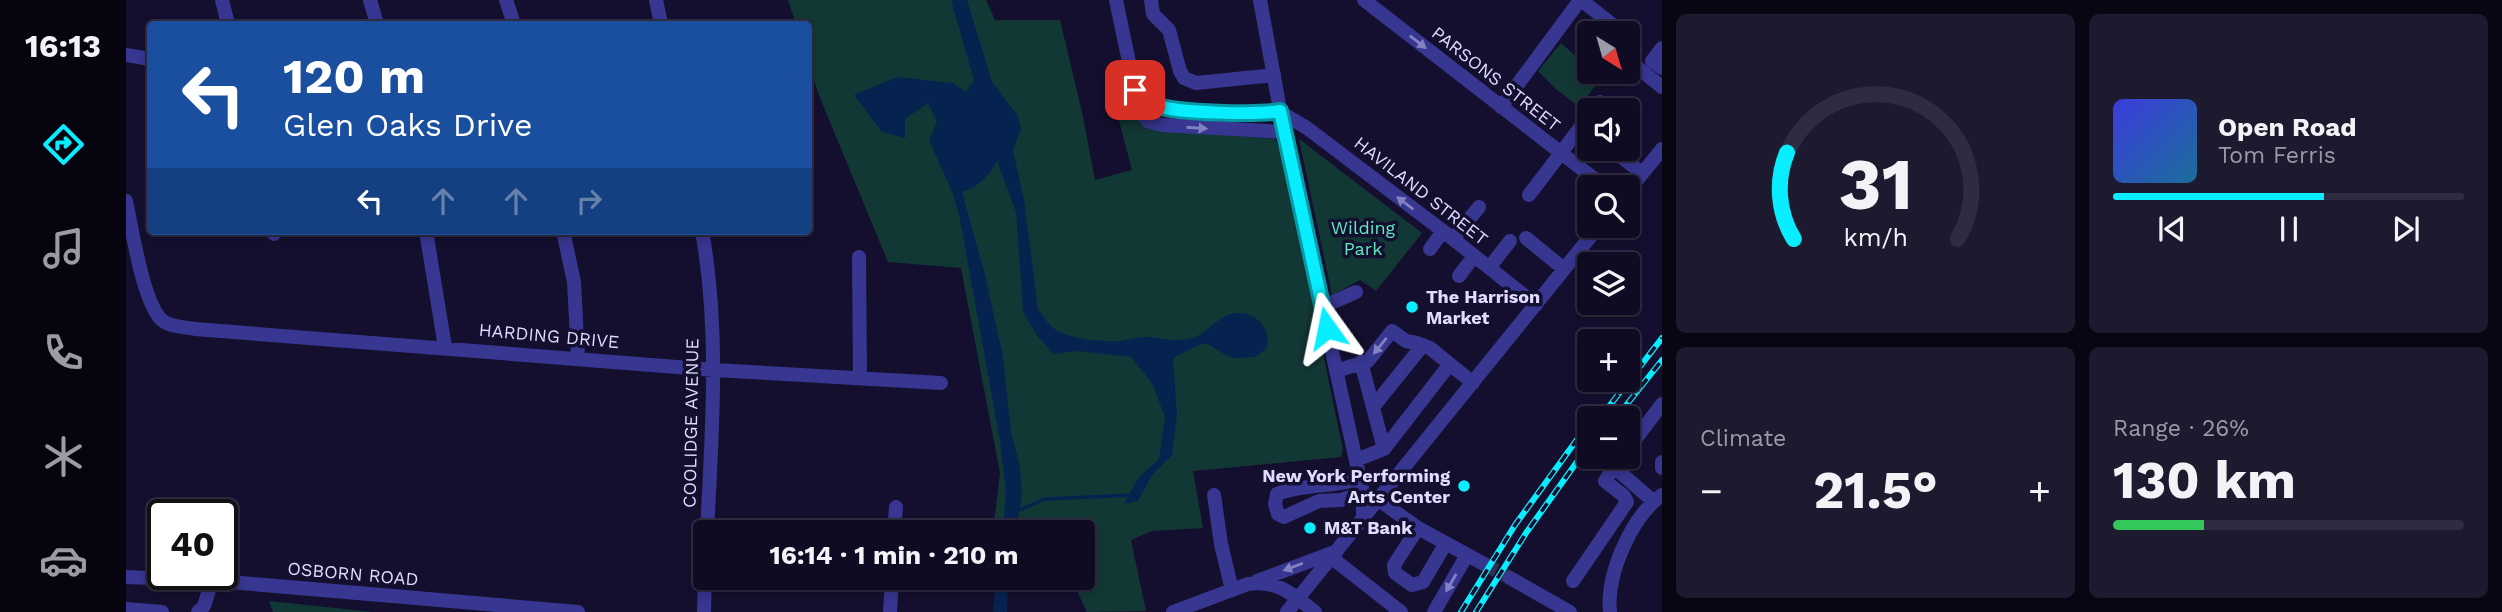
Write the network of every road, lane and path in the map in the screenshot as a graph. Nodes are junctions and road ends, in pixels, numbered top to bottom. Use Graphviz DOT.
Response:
graph roads {
  1 [pos="222,0"];
  2 [pos="370,0"];
  3 [pos="506,0"];
  4 [pos="656,0"];
  5 [pos="1116,0"];
  6 [pos="1151,0"];
  7 [pos="1259,0"];
  8 [pos="1364,0"];
  9 [pos="1581,0"];
  10 [pos="227,21"];
  11 [pos="376,21"];
  12 [pos="513,21"];
  13 [pos="661,21"];
  14 [pos="1608,21"];
  15 [pos="1662,48"];
  16 [pos="126,55"];
  17 [pos="147,58"];
  18 [pos="1662,68"];
  19 [pos="1640,70"];
  20 [pos="1274,75"];
  21 [pos="1662,87"];
  22 [pos="1135,90"];
  23 [pos="1501,107"];
  24 [pos="1280,111"];
  25 [pos="1577,131"];
  26 [pos="1284,132"];
  27 [pos="1662,149"];
  28 [pos="1560,153"];
  29 [pos="1626,161"];
  30 [pos="1642,173"];
  31 [pos="1589,175"];
  32 [pos="1640,176"];
  33 [pos="1529,195"];
  34 [pos="126,201"];
  35 [pos="1479,207"];
  36 [pos="427,235"];
  37 [pos="564,235"];
  38 [pos="703,235"];
  39 [pos="1448,235"];
  40 [pos="1526,238"];
  41 [pos="1589,238"];
  42 [pos="1510,241"];
  43 [pos="1430,249"];
  44 [pos="1474,256"];
  45 [pos="859,257"];
  46 [pos="1489,268"];
  47 [pos="1564,269"];
  48 [pos="1459,276"];
  49 [pos="1356,292"];
  50 [pos="1536,305"];
  51 [pos="1322,307"];
  52 [pos="1423,345"];
  53 [pos="445,347"];
  54 [pos="578,358"];
  55 [pos="1361,362"];
  56 [pos="1450,364"];
  57 [pos="715,370"];
  58 [pos="1336,370"];
  59 [pos="860,378"];
  60 [pos="941,383"];
  61 [pos="1474,383"];
  62 [pos="1662,404"];
  63 [pos="1373,407"];
  64 [pos="1640,433"];
  65 [pos="1384,449"];
  66 [pos="1356,460"];
  67 [pos="1662,463"];
  68 [pos="1662,468"];
  69 [pos="1613,469"];
  70 [pos="1626,469"];
  71 [pos="1361,486"];
  72 [pos="1214,495"];
  73 [pos="1658,498"];
  74 [pos="1379,500"];
  75 [pos="896,507"];
  76 [pos="1363,519"];
  77 [pos="708,520"];
  78 [pos="895,520"];
  79 [pos="1418,528"];
  80 [pos="1446,543"];
  81 [pos="1335,554"];
  82 [pos="1467,555"];
  83 [pos="1484,564"];
  84 [pos="126,577"];
  85 [pos="147,578"];
  86 [pos="1510,578"];
  87 [pos="1573,581"];
  88 [pos="238,583"];
  89 [pos="1248,584"];
  90 [pos="209,590"];
  91 [pos="705,590"];
  92 [pos="891,590"];
  93 [pos="1232,590"];
  94 [pos="1298,599"];
  95 [pos="1383,607"];
  96 [pos="126,609"];
  97 [pos="162,612"];
  98 [pos="198,612"];
  99 [pos="578,612"];
  100 [pos="704,612"];
  101 [pos="890,612"];
  102 [pos="1173,612"];
  103 [pos="1287,612"];
  104 [pos="1315,612"];
  105 [pos="1401,612"];
  106 [pos="1434,612"];
  107 [pos="1570,612"];
  108 [pos="1610,612"];
  1 -- 10 [label="street"];
  2 -- 11 [label="street"];
  3 -- 12 [label="street"];
  4 -- 13 [label="street"];
  5 -- 22 [label="street"];
  6 -- 20 [label="street"];
  7 -- 20 [label="street"];
  8 -- 23 [label="street, PARSONS STREET, one-way"];
  9 -- 14 [label="street"];
  9 -- 23 [label="street"];
  15 -- 18 [label="street"];
  16 -- 17 [label="street"];
  19 -- 21 [label="street"];
  20 -- 24 [label="street"];
  22 -- 24 [label="street"];
  22 -- 26 [label="street, one-way"];
  23 -- 28 [label="street, PARSONS STREET"];
  24 -- 26 [label="street"];
  39 -- 24 [label="street, HAVILAND STREET, one-way"];
  25 -- 28 [label="street"];
  26 -- 51 [label="street"];
  27 -- 30 [label="street"];
  28 -- 31 [label="street, PARSONS STREET"];
  28 -- 33 [label="street"];
  29 -- 30 [label="street"];
  30 -- 32 [label="street"];
  34 -- 53 [label="street, HARDING DRIVE"];
  35 -- 39 [label="street"];
  36 -- 53 [label="street"];
  37 -- 54 [label="street"];
  38 -- 57 [label="street, COOLIDGE AVENUE"];
  39 -- 43 [label="street"];
  39 -- 44 [label="street, HAVILAND STREET"];
  40 -- 47 [label="street"];
  41 -- 47 [label="street"];
  42 -- 46 [label="street"];
  44 -- 46 [label="street, HAVILAND STREET"];
  44 -- 48 [label="street"];
  45 -- 59 [label="street"];
  46 -- 50 [label="street, HAVILAND STREET"];
  47 -- 50 [label="street"];
  49 -- 51 [label="street"];
  50 -- 61 [label="street"];
  51 -- 58 [label="street"];
  52 -- 55 [label="street, one-way"];
  52 -- 56 [label="street"];
  52 -- 63 [label="street"];
  53 -- 54 [label="street, HARDING DRIVE"];
  54 -- 57 [label="street, HARDING DRIVE"];
  55 -- 58 [label="street"];
  55 -- 63 [label="street"];
  56 -- 61 [label="street"];
  56 -- 65 [label="street"];
  57 -- 59 [label="street, HARDING DRIVE"];
  57 -- 77 [label="street, COOLIDGE AVENUE"];
  58 -- 66 [label="street"];
  59 -- 60 [label="street, HARDING DRIVE"];
  61 -- 74 [label="street"];
  62 -- 64 [label="street"];
  63 -- 65 [label="street"];
  65 -- 66 [label="street"];
  66 -- 71 [label="street"];
  67 -- 68 [label="street"];
  69 -- 87 [label="street"];
  70 -- 73 [label="street"];
  71 -- 71 [label="street"];
  71 -- 76 [label="street"];
  72 -- 93 [label="street"];
  73 -- 108 [label="street"];
  74 -- 76 [label="street"];
  74 -- 79 [label="street"];
  75 -- 78 [label="street"];
  76 -- 81 [label="street"];
  79 -- 80 [label="street"];
  79 -- 80 [label="street"];
  80 -- 82 [label="street"];
  81 -- 89 [label="street, one-way"];
  81 -- 94 [label="street"];
  81 -- 95 [label="street"];
  82 -- 83 [label="street"];
  82 -- 106 [label="street, one-way"];
  84 -- 85 [label="street, OSBORN ROAD"];
  86 -- 107 [label="street"];
  88 -- 99 [label="street, OSBORN ROAD"];
  89 -- 93 [label="street"];
  89 -- 94 [label="street"];
  90 -- 98 [label="street"];
  91 -- 100 [label="street"];
  92 -- 101 [label="street"];
  93 -- 102 [label="street"];
  94 -- 103 [label="street"];
  94 -- 104 [label="street"];
  95 -- 105 [label="street"];
  96 -- 97 [label="street"];
}
